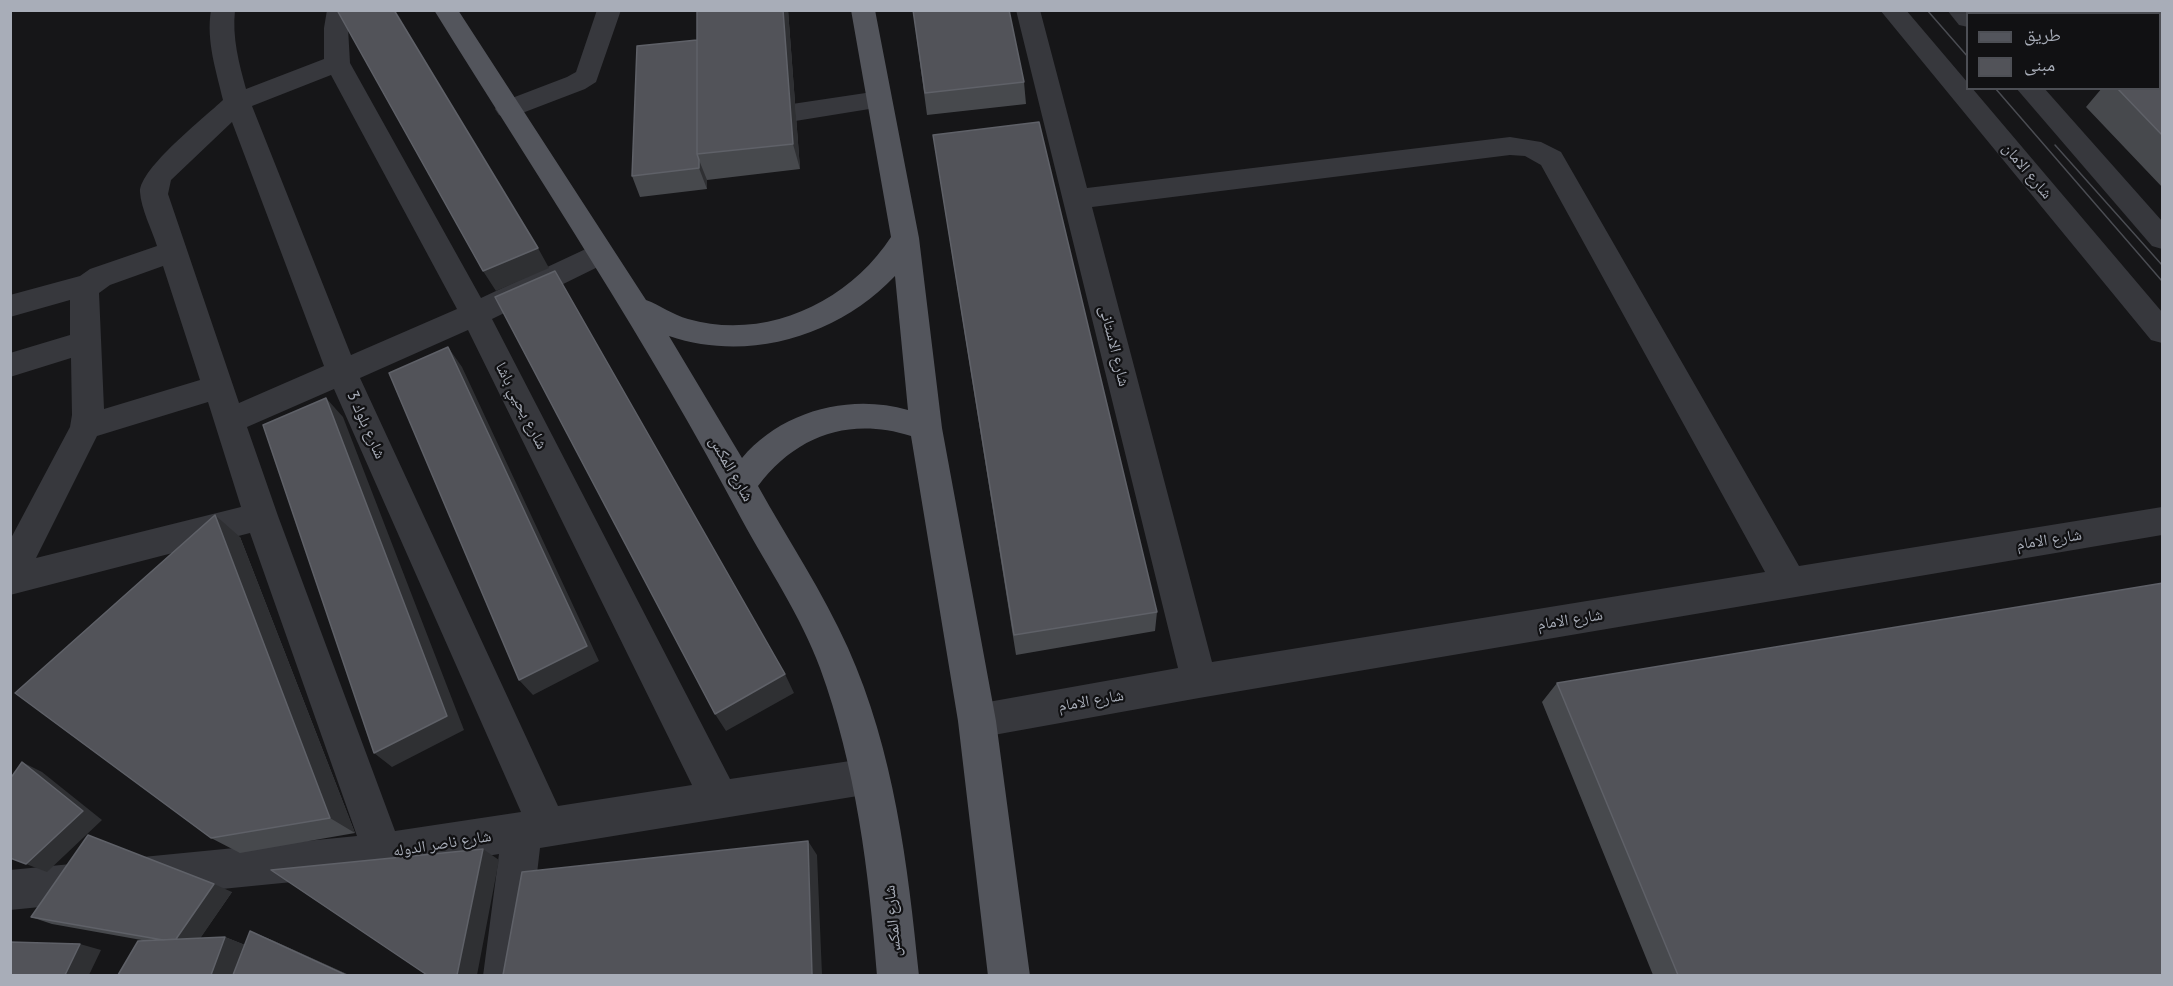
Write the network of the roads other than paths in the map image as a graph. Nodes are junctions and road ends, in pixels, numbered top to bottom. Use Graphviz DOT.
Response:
graph roads {
  1 [pos="224,10"];
  2 [pos="339,10"];
  3 [pos="446,10"];
  4 [pos="609,10"];
  5 [pos="863,10"];
  6 [pos="1028,10"];
  7 [pos="1892,10"];
  8 [pos="337,63"];
  9 [pos="2031,90"];
  10 [pos="879,100"];
  11 [pos="237,102"];
  12 [pos="508,109"];
  13 [pos="742,120"];
  14 [pos="1076,199"];
  15 [pos="905,238"];
  16 [pos="2163,239"];
  17 [pos="173,251"];
  18 [pos="600,254"];
  19 [pos="89,284"];
  20 [pos="10,306"];
  21 [pos="639,309"];
  22 [pos="475,314"];
  23 [pos="2163,332"];
  24 [pos="86,342"];
  25 [pos="10,365"];
  26 [pos="342,372"];
  27 [pos="219,387"];
  28 [pos="230,421"];
  29 [pos="86,427"];
  30 [pos="926,428"];
  31 [pos="741,483"];
  32 [pos="261,516"];
  33 [pos="2163,521"];
  34 [pos="10,575"];
  35 [pos="10,580"];
  36 [pos="1791,583"];
  37 [pos="1199,681"];
  38 [pos="977,721"];
  39 [pos="870,776"];
  40 [pos="720,800"];
  41 [pos="535,829"];
  42 [pos="383,853"];
  43 [pos="183,873"];
  44 [pos="10,890"];
  45 [pos="164,913"];
  46 [pos="504,975"];
  47 [pos="898,975"];
  48 [pos="1009,975"];
  1 -- 11 [label="street, شارع بلوك 3"];
  2 -- 8 [label="street, شارع يحيي باشا"];
  3 -- 12 [label="main road, شارع المكس"];
  4 -- 12 [label="street"];
  5 -- 10 [label="main road"];
  6 -- 14 [label="street, شارع الاستانى"];
  7 -- 23 [label="street, شارع الامان"];
  8 -- 11 [label="street"];
  8 -- 22 [label="street, شارع يحيي باشا"];
  9 -- 16 [label="street"];
  10 -- 13 [label="street"];
  10 -- 15 [label="main road"];
  11 -- 17 [label="street"];
  11 -- 26 [label="street, شارع بلوك 3"];
  12 -- 18 [label="main road, شارع المكس"];
  14 -- 36 [label="street"];
  14 -- 37 [label="street, شارع الاستانى"];
  15 -- 21 [label="main road"];
  15 -- 30 [label="main road"];
  17 -- 19 [label="street"];
  17 -- 27 [label="street"];
  18 -- 21 [label="main road, شارع المكس"];
  18 -- 22 [label="street"];
  19 -- 20 [label="street"];
  19 -- 24 [label="street"];
  21 -- 31 [label="main road, شارع المكس"];
  22 -- 26 [label="street"];
  22 -- 40 [label="street, شارع يحيي باشا"];
  24 -- 25 [label="street"];
  24 -- 29 [label="street"];
  26 -- 28 [label="street"];
  26 -- 41 [label="street, شارع بلوك 3"];
  27 -- 28 [label="street"];
  27 -- 29 [label="street"];
  28 -- 32 [label="street"];
  29 -- 34 [label="street"];
  30 -- 31 [label="main road"];
  30 -- 38 [label="main road"];
  31 -- 39 [label="main road, شارع المكس"];
  32 -- 35 [label="street"];
  32 -- 42 [label="street"];
  33 -- 36 [label="street, شارع الامام"];
  36 -- 37 [label="street, شارع الامام"];
  37 -- 38 [label="street, شارع الامام"];
  38 -- 48 [label="main road"];
  39 -- 40 [label="street, شارع ناصر الدوله"];
  39 -- 47 [label="main road, شارع المكس"];
  40 -- 41 [label="street, شارع ناصر الدوله"];
  41 -- 42 [label="street, شارع ناصر الدوله"];
  41 -- 46 [label="street"];
  42 -- 43 [label="street, شارع ناصر الدوله"];
  43 -- 44 [label="street, شارع ناصر الدوله"];
  43 -- 45 [label="street"];
}
